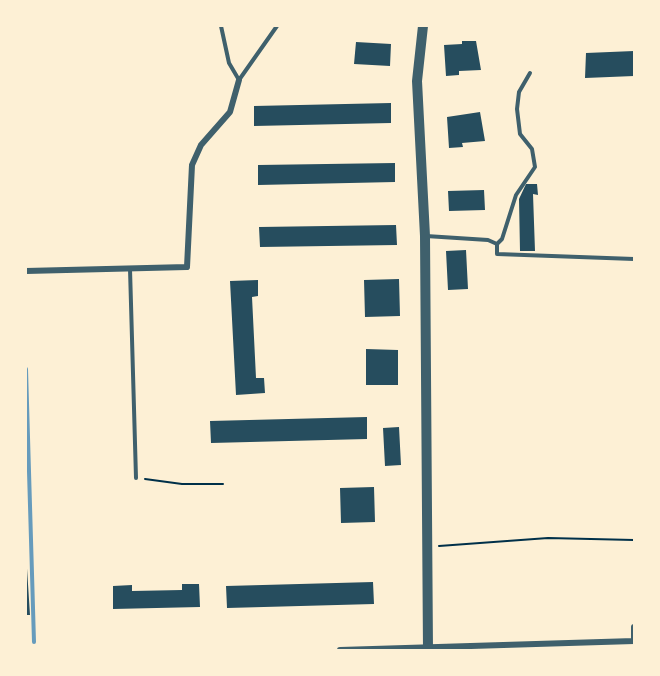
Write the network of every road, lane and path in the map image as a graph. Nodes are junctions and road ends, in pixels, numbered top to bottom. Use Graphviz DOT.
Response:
graph roads {
  1 [pos="221,26"];
  2 [pos="277,26"];
  3 [pos="423,26"];
  4 [pos="530,73"];
  5 [pos="239,80"];
  6 [pos="425,236"];
  7 [pos="497,244"];
  8 [pos="634,259"];
  9 [pos="130,268"];
  10 [pos="26,271"];
  11 [pos="136,478"];
  12 [pos="223,484"];
  13 [pos="634,540"];
  14 [pos="428,546"];
  15 [pos="634,627"];
  16 [pos="634,641"];
  17 [pos="428,649"];
  18 [pos="339,651"];
  1 -- 5 [label="lane"];
  2 -- 5 [label="lane"];
  3 -- 6 [label="street"];
  4 -- 7 [label="lane"];
  5 -- 9 [label="street"];
  6 -- 7 [label="lane"];
  6 -- 14 [label="street"];
  7 -- 8 [label="lane"];
  9 -- 10 [label="street"];
  9 -- 11 [label="lane"];
  11 -- 12 [label="path"];
  13 -- 14 [label="path"];
  14 -- 17 [label="street"];
  15 -- 16 [label="street"];
  16 -- 17 [label="street"];
  17 -- 18 [label="street"];
}
